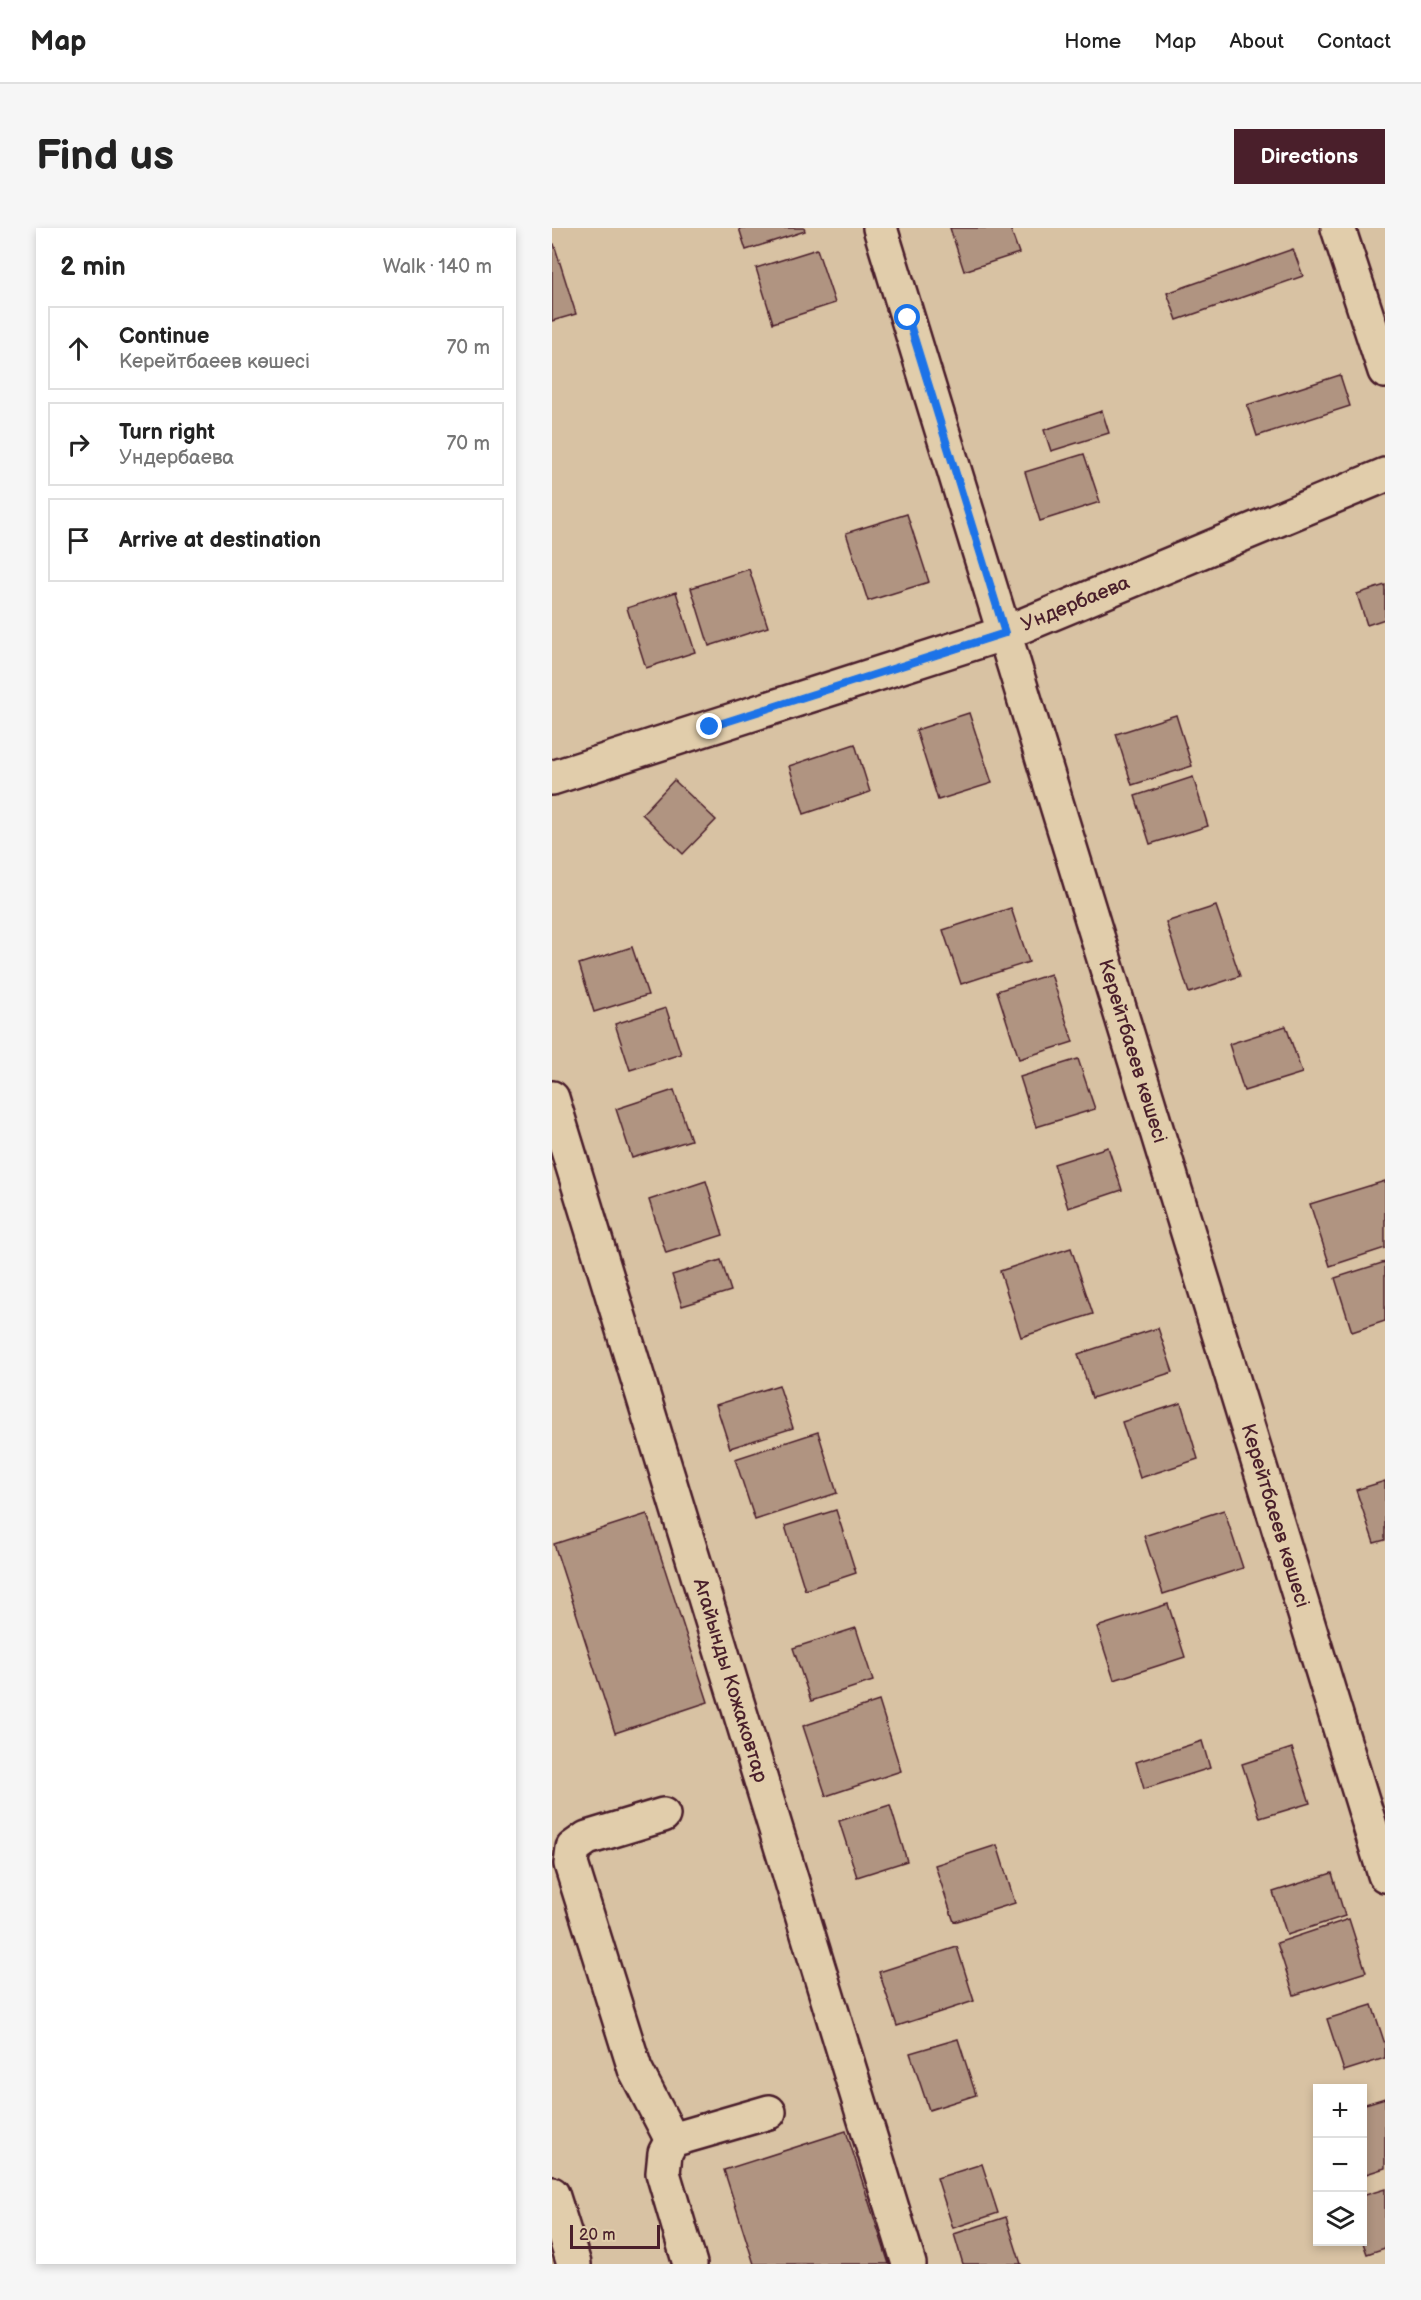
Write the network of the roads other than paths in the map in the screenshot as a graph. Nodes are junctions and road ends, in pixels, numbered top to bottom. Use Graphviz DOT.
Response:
graph roads {
  1 [pos="880,228"];
  2 [pos="1338,228"];
  3 [pos="1385,371"];
  4 [pos="1385,475"];
  5 [pos="1005,633"];
  6 [pos="552,778"];
  7 [pos="552,1098"];
  8 [pos="663,1815"];
  9 [pos="1385,1875"];
  10 [pos="769,2112"];
  11 [pos="672,2140"];
  12 [pos="552,2194"];
  13 [pos="574,2264"];
  14 [pos="690,2264"];
  15 [pos="909,2264"];
  1 -- 5 [label="street, Керейтбаеев көшесі"];
  2 -- 3 [label="street"];
  4 -- 5 [label="street, Ундербаева"];
  5 -- 6 [label="street, Ундербаева"];
  5 -- 9 [label="street, Керейтбаеев көшесі"];
  7 -- 15 [label="street, Агайынды Кожаковтар"];
  8 -- 11 [label="street"];
  10 -- 11 [label="street"];
  11 -- 14 [label="street"];
  12 -- 13 [label="street"];
}
